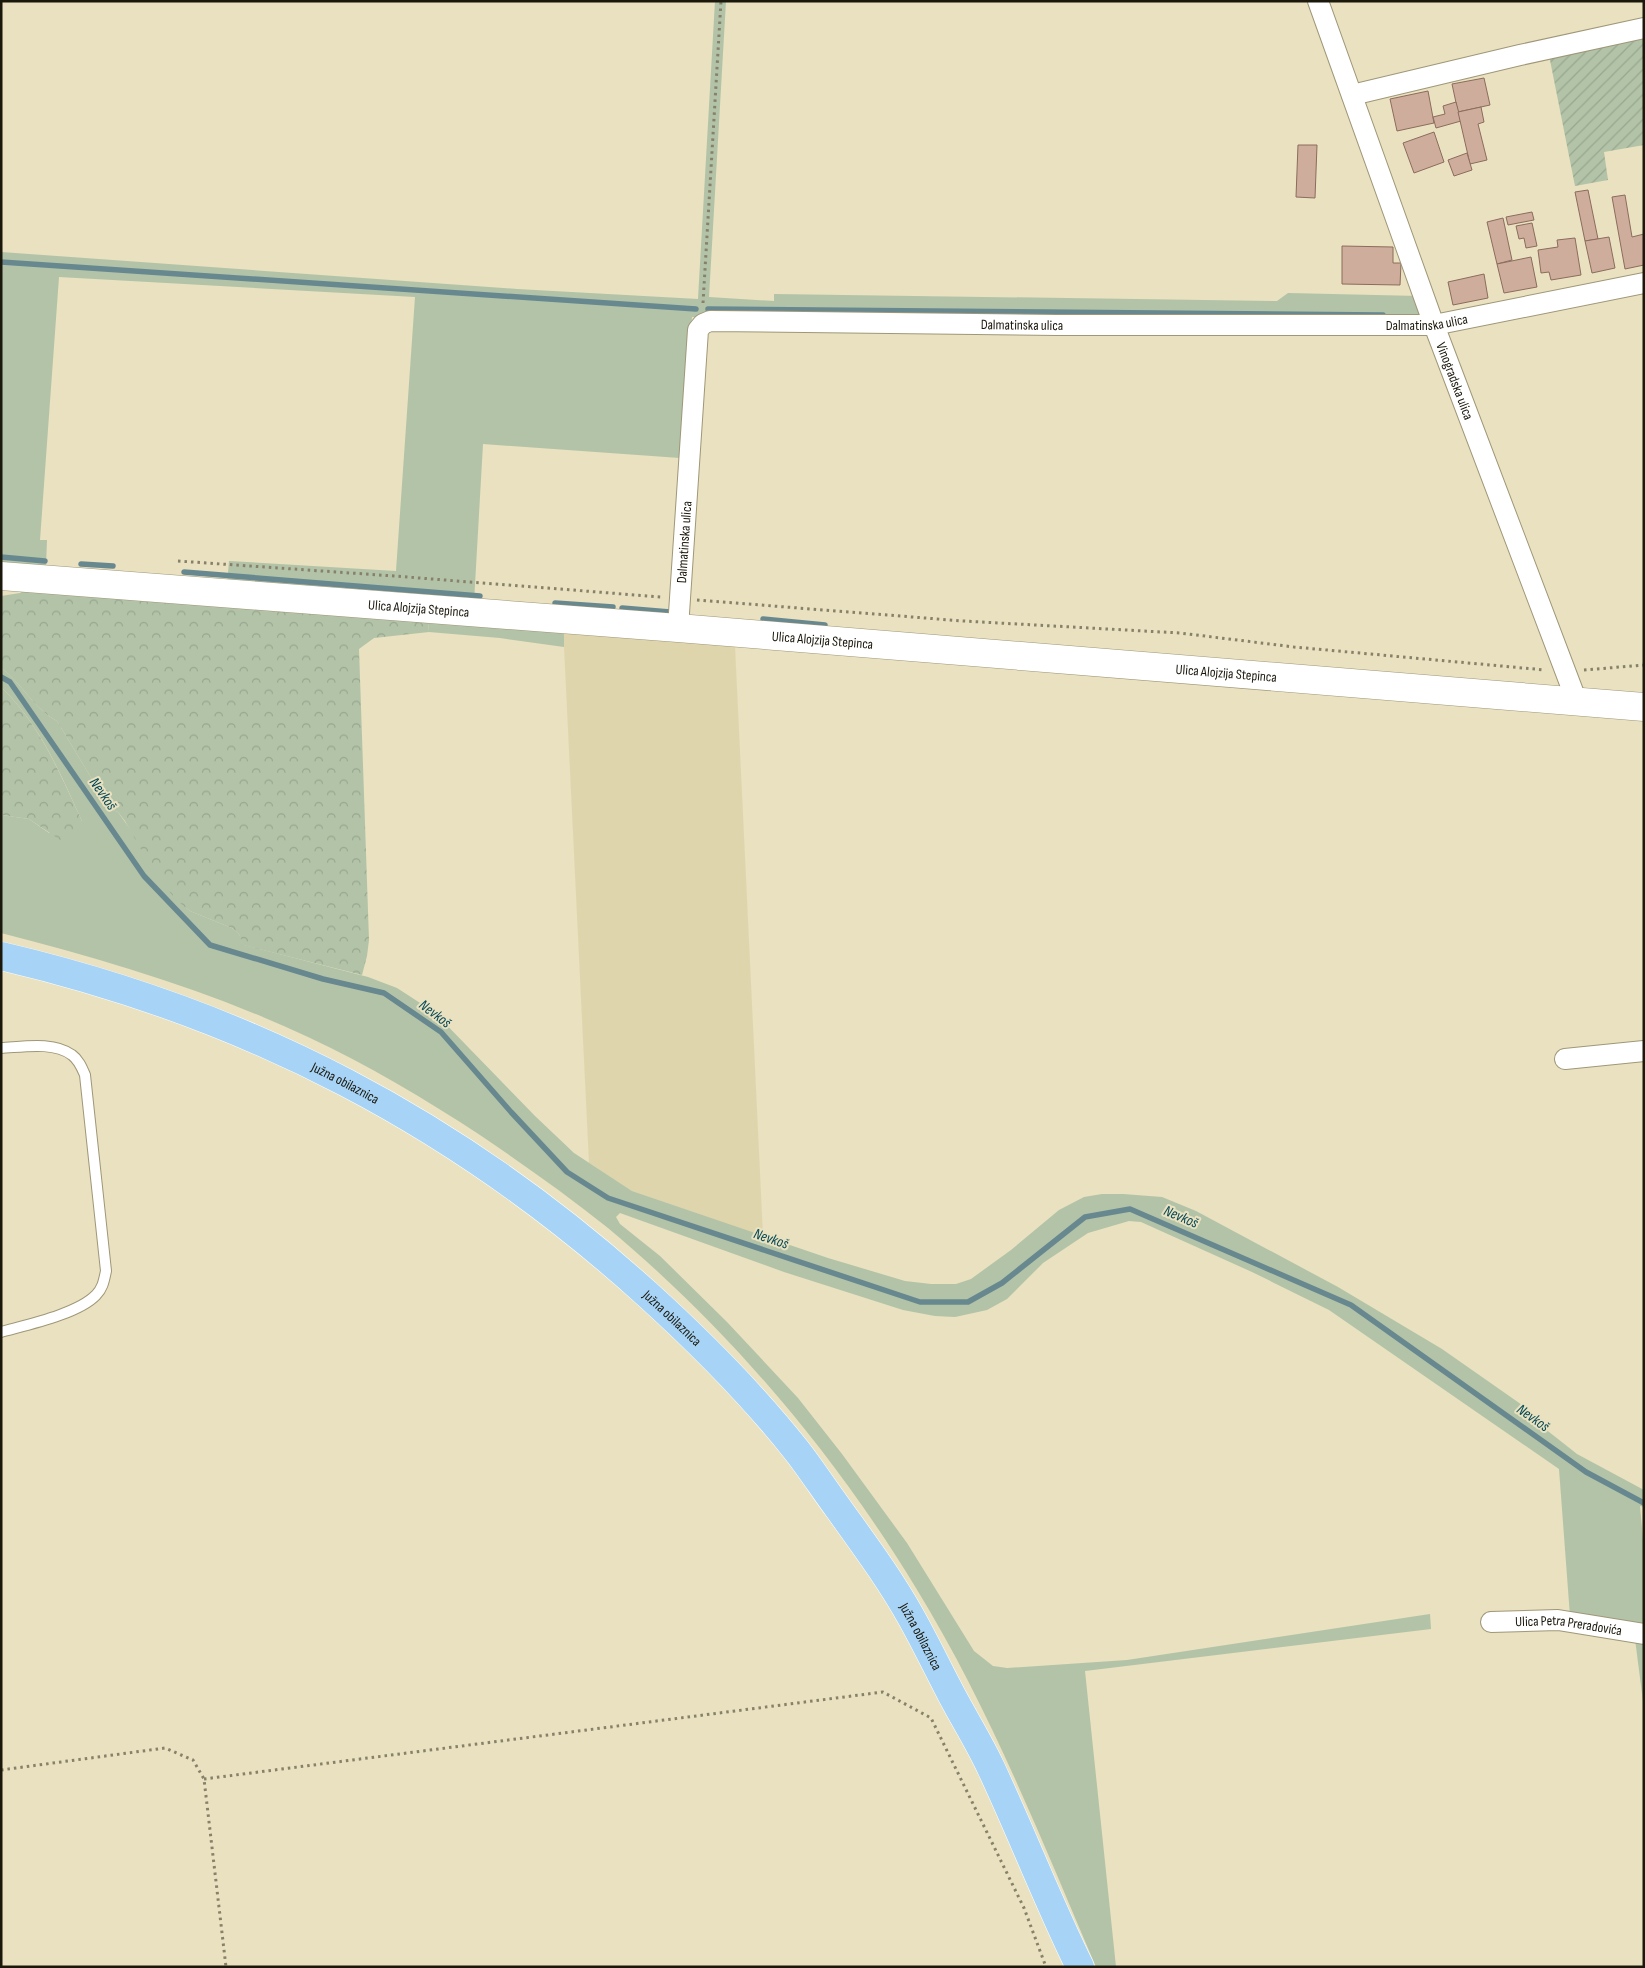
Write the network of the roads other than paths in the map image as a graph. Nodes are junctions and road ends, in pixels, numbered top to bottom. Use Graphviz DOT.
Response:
graph roads {
  1 [pos="1318,1"];
  2 [pos="1644,28"];
  3 [pos="1352,95"];
  4 [pos="1644,283"];
  5 [pos="1434,325"];
  6 [pos="1,576"];
  7 [pos="678,628"];
  8 [pos="1577,702"];
  9 [pos="1644,707"];
  10 [pos="1,956"];
  11 [pos="1,1048"];
  12 [pos="1644,1051"];
  13 [pos="1565,1059"];
  14 [pos="1,1332"];
  15 [pos="1491,1622"];
  16 [pos="1644,1634"];
  17 [pos="1080,1967"];
  1 -- 3 [label="street, Vinogradska ulica"];
  2 -- 3 [label="street"];
  3 -- 5 [label="street, Vinogradska ulica"];
  4 -- 5 [label="street, Dalmatinska ulica"];
  5 -- 7 [label="street, Dalmatinska ulica"];
  5 -- 8 [label="street, Vinogradska ulica"];
  6 -- 7 [label="main road, Ulica Alojzija Stepinca"];
  7 -- 8 [label="main road, Ulica Alojzija Stepinca"];
  8 -- 9 [label="main road, Ulica Alojzija Stepinca"];
  10 -- 17 [label="main road, Južna obilaznica"];
  11 -- 14 [label="lane"];
  12 -- 13 [label="street"];
  15 -- 16 [label="street, Ulica Petra Preradovića"];
}
